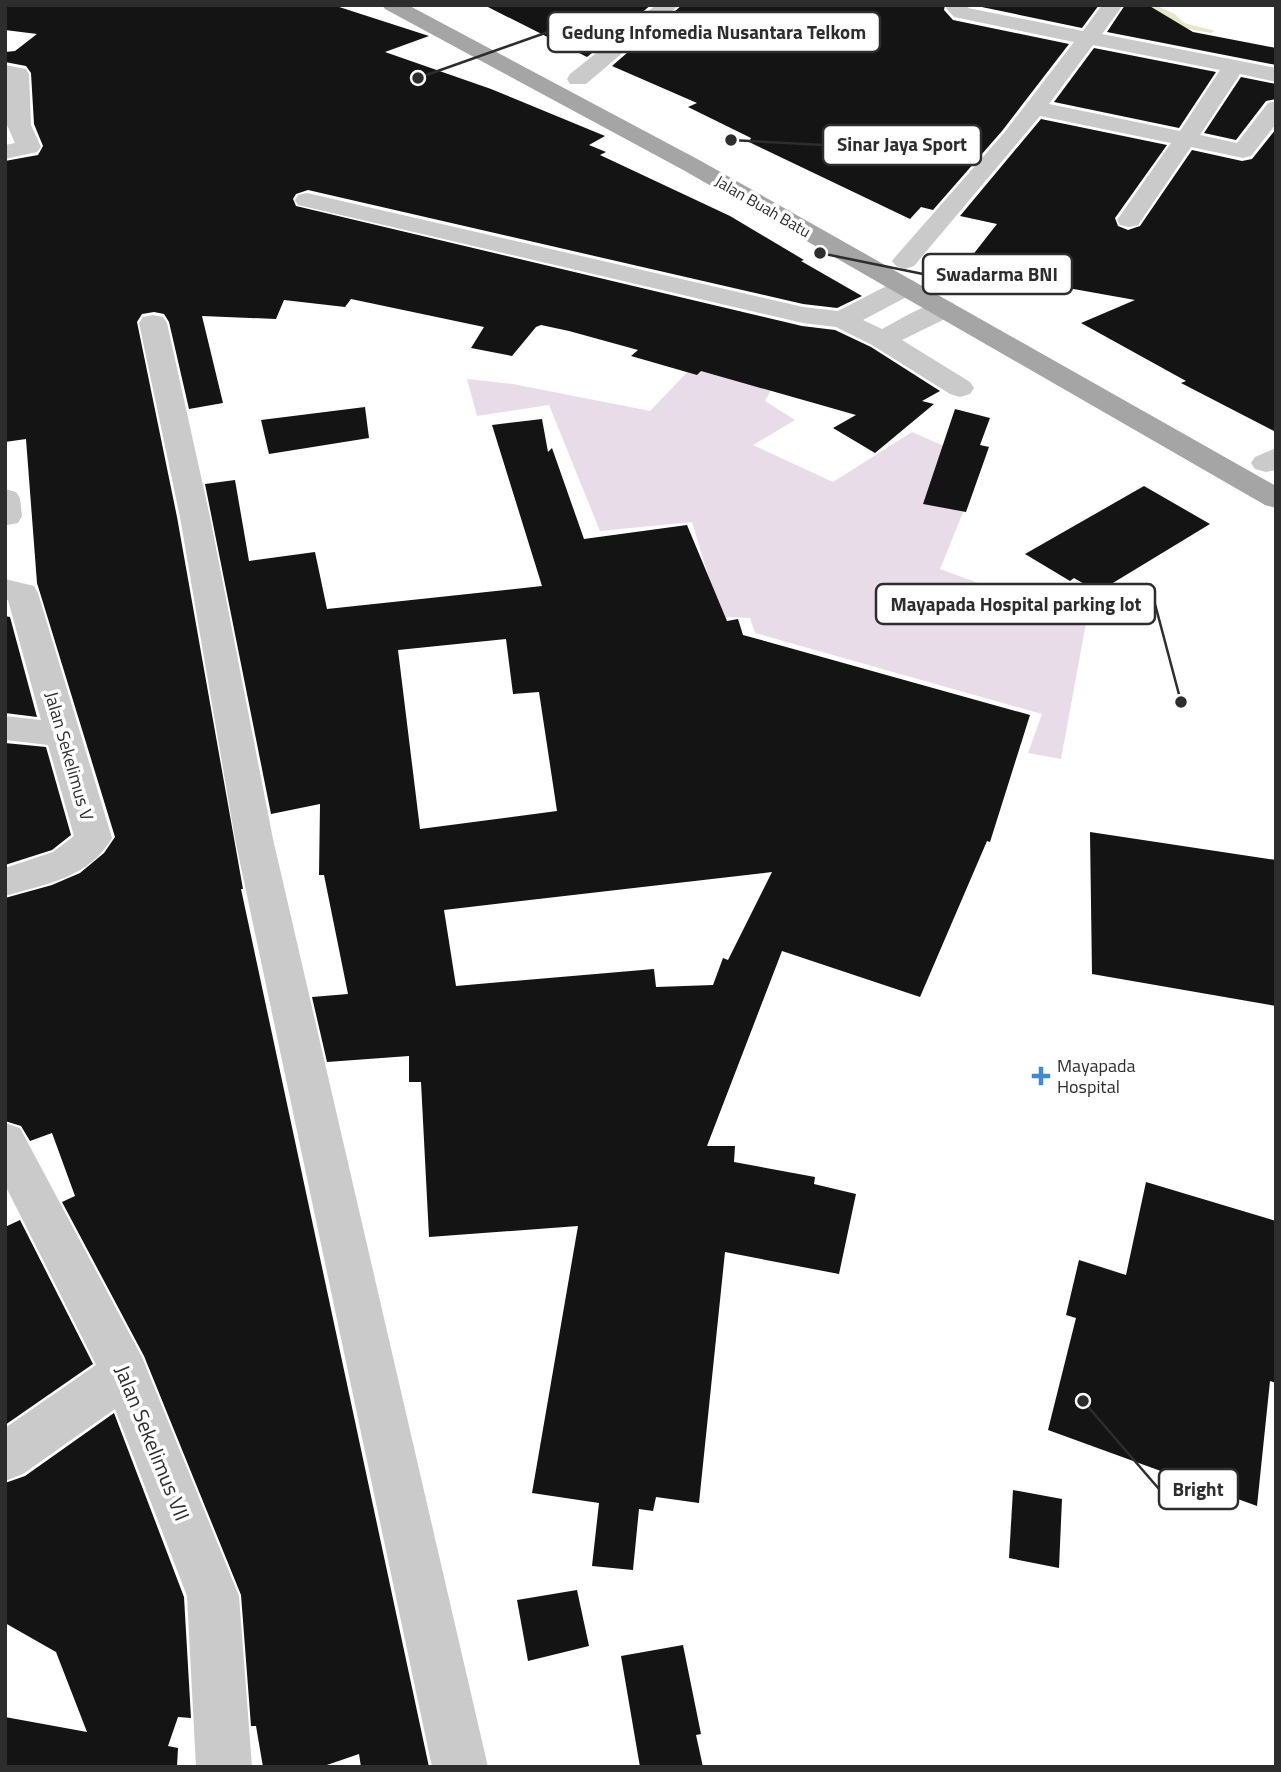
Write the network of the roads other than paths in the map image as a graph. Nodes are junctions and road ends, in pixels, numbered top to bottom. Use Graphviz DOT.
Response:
graph roads {
  1 [pos="392,5"];
  2 [pos="669,5"];
  3 [pos="960,5"];
  4 [pos="1113,5"];
  5 [pos="1088,39"];
  6 [pos="555,66"];
  7 [pos="1233,66"];
  8 [pos="5,72"];
  9 [pos="1276,75"];
  10 [pos="578,79"];
  11 [pos="1034,108"];
  12 [pos="1276,108"];
  13 [pos="1184,139"];
  14 [pos="5,152"];
  15 [pos="307,200"];
  16 [pos="1129,220"];
  17 [pos="905,274"];
  18 [pos="944,309"];
  19 [pos="842,320"];
  20 [pos="153,323"];
  21 [pos="883,339"];
  22 [pos="1119,380"];
  23 [pos="960,388"];
  24 [pos="1199,454"];
  25 [pos="1273,463"];
  26 [pos="1276,499"];
  27 [pos="5,589"];
  28 [pos="5,728"];
  29 [pos="62,734"];
  30 [pos="5,882"];
  31 [pos="5,1141"];
  32 [pos="125,1373"];
  33 [pos="5,1457"];
  34 [pos="224,1767"];
  35 [pos="460,1767"];
  1 -- 17 [label="main road, Jalan Buah Batu"];
  2 -- 10 [label="street"];
  3 -- 5 [label="street"];
  4 -- 5 [label="street"];
  5 -- 7 [label="street"];
  5 -- 11 [label="street"];
  6 -- 10 [label="main road, Jalan Buah Batu"];
  7 -- 9 [label="street"];
  7 -- 13 [label="street"];
  8 -- 14 [label="street"];
  10 -- 17 [label="main road, Jalan Buah Batu"];
  11 -- 13 [label="street"];
  11 -- 17 [label="street"];
  12 -- 13 [label="street"];
  13 -- 16 [label="street"];
  15 -- 19 [label="street"];
  17 -- 18 [label="main road, Jalan Buah Batu"];
  17 -- 19 [label="street"];
  17 -- 22 [label="main road, Jalan Buah Batu"];
  18 -- 21 [label="street"];
  18 -- 24 [label="main road, Jalan Buah Batu"];
  19 -- 21 [label="street"];
  20 -- 35 [label="street"];
  21 -- 23 [label="street"];
  24 -- 25 [label="main road"];
  24 -- 26 [label="main road, Jalan Buah Batu"];
  27 -- 29 [label="street, Jalan Sekelimus V"];
  28 -- 29 [label="street"];
  29 -- 30 [label="street, Jalan Sekelimus V"];
  31 -- 32 [label="street, Jalan Sekelimus VII"];
  32 -- 33 [label="street"];
  32 -- 34 [label="street, Jalan Sekelimus VII"];
}
